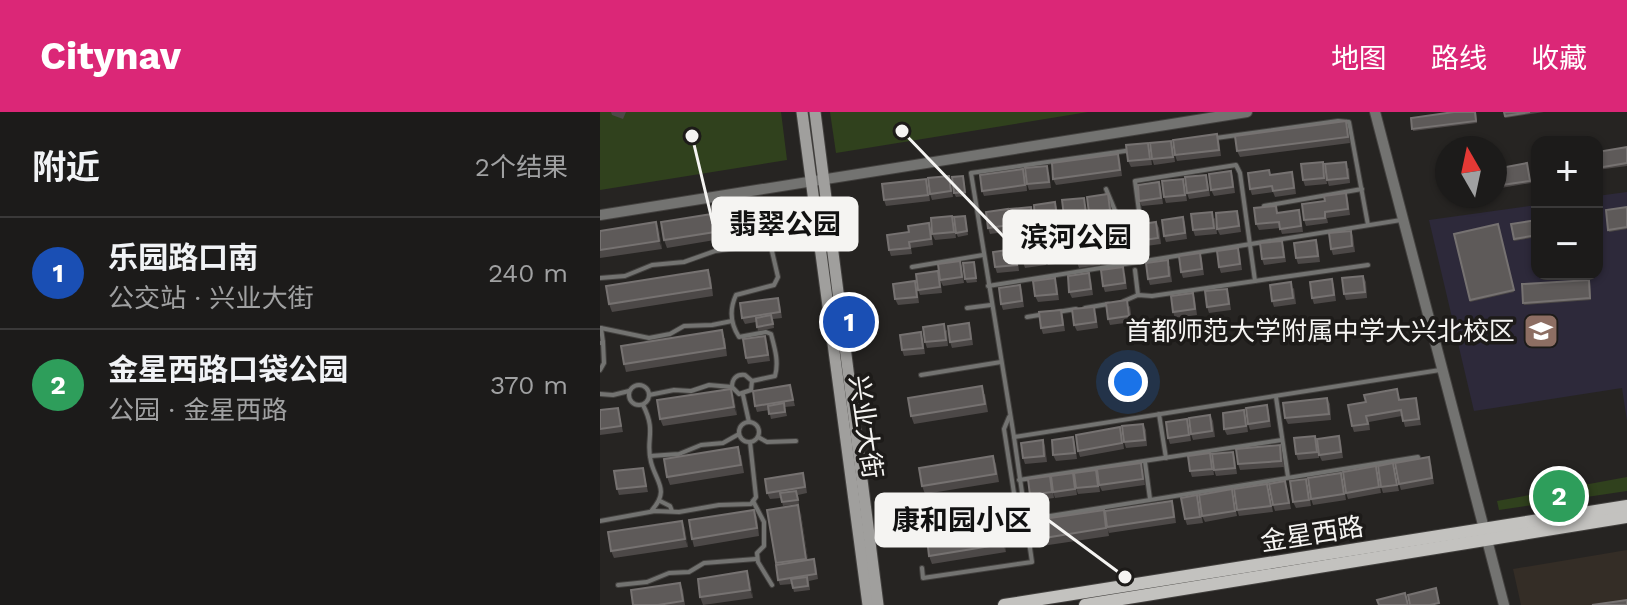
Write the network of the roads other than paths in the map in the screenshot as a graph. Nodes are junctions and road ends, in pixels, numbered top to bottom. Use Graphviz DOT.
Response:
graph roads {
  1 [pos="802,112"];
  2 [pos="815,112"];
  3 [pos="1247,112"];
  4 [pos="1375,112"];
  5 [pos="1211,139"];
  6 [pos="1133,150"];
  7 [pos="824,180"];
  8 [pos="810,182"];
  9 [pos="1106,189"];
  10 [pos="1362,189"];
  11 [pos="1264,206"];
  12 [pos="600,215"];
  13 [pos="1128,219"];
  14 [pos="1403,219"];
  15 [pos="1368,225"];
  16 [pos="1250,244"];
  17 [pos="983,255"];
  18 [pos="1134,262"];
  19 [pos="1368,265"];
  20 [pos="912,267"];
  21 [pos="1135,270"];
  22 [pos="600,278"];
  23 [pos="1255,281"];
  24 [pos="988,286"];
  25 [pos="1138,295"];
  26 [pos="1122,302"];
  27 [pos="1109,304"];
  28 [pos="991,305"];
  29 [pos="967,308"];
  30 [pos="1027,317"];
  31 [pos="732,321"];
  32 [pos="601,327"];
  33 [pos="602,343"];
  34 [pos="1001,362"];
  35 [pos="600,370"];
  36 [pos="1442,370"];
  37 [pos="921,375"];
  38 [pos="752,381"];
  39 [pos="732,387"];
  40 [pos="630,391"];
  41 [pos="600,394"];
  42 [pos="649,395"];
  43 [pos="743,395"];
  44 [pos="1276,397"];
  45 [pos="643,405"];
  46 [pos="1010,414"];
  47 [pos="1159,414"];
  48 [pos="749,422"];
  49 [pos="739,434"];
  50 [pos="758,437"];
  51 [pos="1014,437"];
  52 [pos="1282,440"];
  53 [pos="796,441"];
  54 [pos="750,442"];
  55 [pos="650,456"];
  56 [pos="1418,457"];
  57 [pos="1166,458"];
  58 [pos="1145,462"];
  59 [pos="1288,478"];
  60 [pos="1019,480"];
  61 [pos="1014,493"];
  62 [pos="1150,500"];
  63 [pos="660,501"];
  64 [pos="753,501"];
  65 [pos="1627,506"];
  66 [pos="651,512"];
  67 [pos="673,512"];
  68 [pos="1627,517"];
  69 [pos="1025,520"];
  70 [pos="600,521"];
  71 [pos="1486,535"];
  72 [pos="756,559"];
  73 [pos="922,568"];
  74 [pos="618,585"];
  75 [pos="772,585"];
  76 [pos="868,605"];
  77 [pos="878,605"];
  78 [pos="1004,605"];
  79 [pos="1085,605"];
  80 [pos="1504,605"];
  1 -- 8 [label="main road, 兴业大街"];
  2 -- 7 [label="main road, 兴业大街"];
  3 -- 7 [label="street"];
  4 -- 14 [label="street"];
  5 -- 10 [label="lane"];
  6 -- 17 [label="lane"];
  7 -- 8 [label="street"];
  7 -- 77 [label="main road, 兴业大街"];
  8 -- 12 [label="street"];
  8 -- 76 [label="main road, 兴业大街"];
  9 -- 13 [label="lane"];
  10 -- 11 [label="lane"];
  10 -- 15 [label="lane"];
  13 -- 16 [label="lane"];
  13 -- 18 [label="lane"];
  14 -- 15 [label="lane"];
  14 -- 36 [label="street"];
  15 -- 16 [label="lane"];
  16 -- 18 [label="lane"];
  16 -- 23 [label="lane"];
  17 -- 20 [label="lane"];
  17 -- 24 [label="lane"];
  18 -- 24 [label="lane"];
  19 -- 23 [label="lane"];
  21 -- 25 [label="lane"];
  22 -- 31 [label="lane"];
  23 -- 25 [label="lane"];
  24 -- 28 [label="lane"];
  25 -- 26 [label="lane"];
  27 -- 30 [label="lane"];
  28 -- 29 [label="lane"];
  28 -- 34 [label="lane"];
  31 -- 32 [label="lane"];
  31 -- 38 [label="lane"];
  32 -- 33 [label="lane"];
  33 -- 35 [label="lane"];
  34 -- 37 [label="lane"];
  34 -- 46 [label="lane"];
  36 -- 44 [label="lane"];
  36 -- 71 [label="street"];
  38 -- 39 [label="lane"];
  38 -- 43 [label="lane"];
  39 -- 42 [label="lane"];
  39 -- 43 [label="lane"];
  40 -- 41 [label="lane"];
  40 -- 42 [label="lane"];
  40 -- 45 [label="lane"];
  42 -- 45 [label="lane"];
  43 -- 48 [label="lane"];
  44 -- 47 [label="lane"];
  44 -- 52 [label="lane"];
  45 -- 55 [label="lane"];
  46 -- 51 [label="lane"];
  46 -- 61 [label="lane"];
  47 -- 51 [label="lane"];
  47 -- 57 [label="lane"];
  48 -- 49 [label="lane"];
  48 -- 50 [label="lane"];
  49 -- 54 [label="lane"];
  49 -- 55 [label="lane"];
  50 -- 53 [label="lane"];
  50 -- 54 [label="lane"];
  51 -- 60 [label="lane"];
  52 -- 57 [label="lane"];
  52 -- 59 [label="lane"];
  54 -- 64 [label="lane"];
  55 -- 63 [label="lane"];
  56 -- 59 [label="lane"];
  57 -- 58 [label="lane"];
  58 -- 60 [label="lane"];
  58 -- 62 [label="lane"];
  59 -- 62 [label="lane"];
  60 -- 69 [label="lane"];
  62 -- 69 [label="lane"];
  63 -- 66 [label="lane"];
  63 -- 67 [label="lane"];
  64 -- 67 [label="lane"];
  64 -- 75 [label="lane"];
  65 -- 71 [label="main road, 金星西路"];
  66 -- 67 [label="lane"];
  66 -- 70 [label="lane"];
  68 -- 71 [label="main road, 金星西路"];
  69 -- 73 [label="lane"];
  71 -- 78 [label="main road, 金星西路"];
  71 -- 79 [label="main road, 金星西路"];
  71 -- 80 [label="street"];
  72 -- 74 [label="lane"];
}
